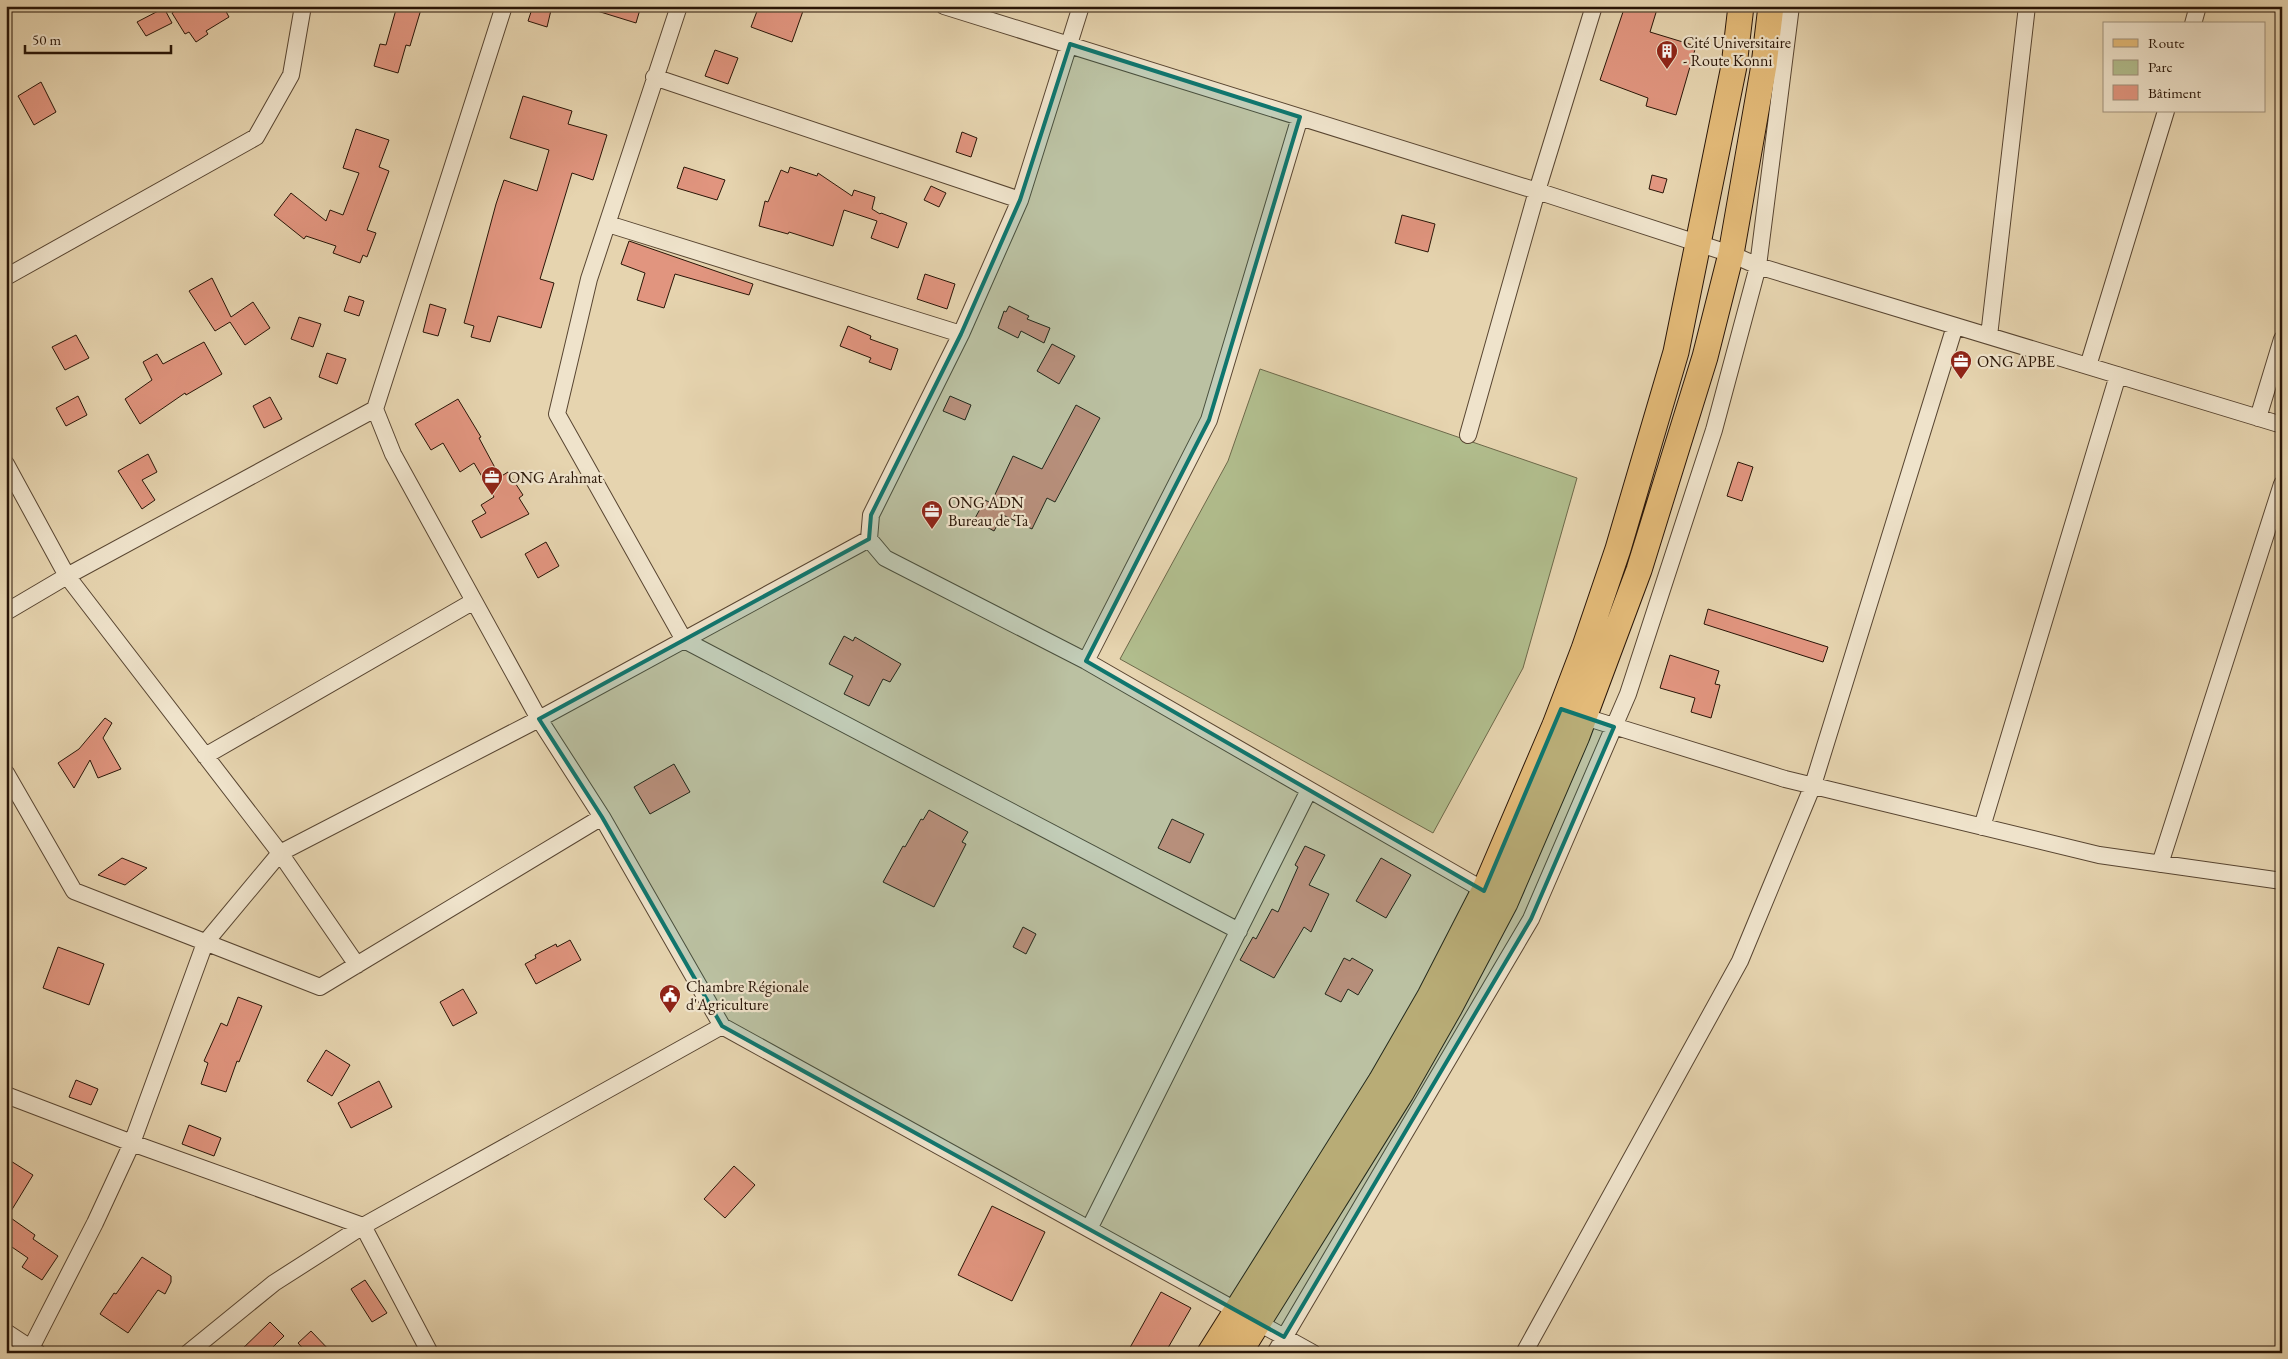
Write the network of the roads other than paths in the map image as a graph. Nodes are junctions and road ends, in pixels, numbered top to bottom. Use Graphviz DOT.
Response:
graph roads {
  1 [pos="303,6"];
  2 [pos="504,6"];
  3 [pos="678,6"];
  4 [pos="944,6"];
  5 [pos="1081,6"];
  6 [pos="1594,6"];
  7 [pos="1742,6"];
  8 [pos="1771,6"];
  9 [pos="1791,6"];
  10 [pos="2027,6"];
  11 [pos="2198,6"];
  12 [pos="2194,22"];
  13 [pos="1070,44"];
  14 [pos="654,77"];
  15 [pos="2166,112"];
  16 [pos="1300,117"];
  17 [pos="1537,191"];
  18 [pos="1020,200"];
  19 [pos="608,224"];
  20 [pos="1698,244"];
  21 [pos="1731,254"];
  22 [pos="1758,266"];
  23 [pos="6,277"];
  24 [pos="1955,326"];
  25 [pos="961,334"];
  26 [pos="1989,336"];
  27 [pos="2282,339"];
  28 [pos="2088,366"];
  29 [pos="2118,375"];
  30 [pos="376,409"];
  31 [pos="2258,418"];
  32 [pos="2282,425"];
  33 [pos="1468,435"];
  34 [pos="6,464"];
  35 [pos="2282,484"];
  36 [pos="868,539"];
  37 [pos="1614,562"];
  38 [pos="1639,570"];
  39 [pos="67,576"];
  40 [pos="474,601"];
  41 [pos="6,612"];
  42 [pos="684,640"];
  43 [pos="1086,662"];
  44 [pos="1561,709"];
  45 [pos="1584,718"];
  46 [pos="539,719"];
  47 [pos="1614,727"];
  48 [pos="205,756"];
  49 [pos="6,773"];
  50 [pos="1813,786"];
  51 [pos="1309,790"];
  52 [pos="602,817"];
  53 [pos="1982,827"];
  54 [pos="280,853"];
  55 [pos="2160,864"];
  56 [pos="2282,881"];
  57 [pos="1494,897"];
  58 [pos="1239,931"];
  59 [pos="205,943"];
  60 [pos="357,965"];
  61 [pos="722,1026"];
  62 [pos="6,1095"];
  63 [pos="132,1143"];
  64 [pos="363,1226"];
  65 [pos="1090,1229"];
  66 [pos="1248,1317"];
  67 [pos="6,1332"];
  68 [pos="1284,1337"];
  69 [pos="34,1350"];
  70 [pos="188,1353"];
  71 [pos="430,1353"];
  72 [pos="1210,1353"];
  73 [pos="1239,1353"];
  74 [pos="1275,1353"];
  75 [pos="1313,1353"];
  76 [pos="1524,1353"];
  1 -- 23 [label="street"];
  2 -- 30 [label="street"];
  3 -- 14 [label="street"];
  4 -- 13 [label="street"];
  5 -- 13 [label="street"];
  6 -- 17 [label="street"];
  7 -- 20 [label="main road"];
  8 -- 21 [label="main road"];
  9 -- 22 [label="street"];
  10 -- 26 [label="street"];
  11 -- 12 [label="street"];
  13 -- 16 [label="street"];
  13 -- 18 [label="street"];
  14 -- 18 [label="street"];
  14 -- 19 [label="street"];
  15 -- 28 [label="street"];
  16 -- 17 [label="street"];
  16 -- 43 [label="street"];
  17 -- 20 [label="street"];
  17 -- 33 [label="street"];
  18 -- 25 [label="street"];
  19 -- 25 [label="street"];
  19 -- 42 [label="street"];
  20 -- 21 [label="street"];
  20 -- 37 [label="main road"];
  21 -- 22 [label="street"];
  21 -- 38 [label="main road"];
  22 -- 24 [label="street"];
  22 -- 47 [label="street"];
  24 -- 26 [label="street"];
  24 -- 50 [label="street"];
  25 -- 36 [label="street"];
  26 -- 28 [label="street"];
  27 -- 31 [label="street"];
  28 -- 29 [label="street"];
  29 -- 31 [label="street"];
  29 -- 53 [label="street"];
  30 -- 39 [label="street"];
  30 -- 40 [label="street"];
  31 -- 32 [label="street"];
  34 -- 39 [label="street"];
  35 -- 55 [label="street"];
  36 -- 42 [label="street"];
  36 -- 43 [label="street"];
  37 -- 38 [label="main road"];
  37 -- 44 [label="main road"];
  38 -- 45 [label="main road"];
  39 -- 41 [label="street"];
  39 -- 48 [label="street"];
  40 -- 46 [label="street"];
  40 -- 48 [label="street"];
  42 -- 46 [label="street"];
  42 -- 58 [label="street"];
  43 -- 51 [label="street"];
  44 -- 45 [label="street"];
  44 -- 57 [label="main road"];
  45 -- 47 [label="street"];
  45 -- 57 [label="main road"];
  46 -- 52 [label="street"];
  46 -- 54 [label="street"];
  47 -- 50 [label="street"];
  47 -- 68 [label="street"];
  48 -- 54 [label="street"];
  49 -- 59 [label="street"];
  50 -- 53 [label="street"];
  50 -- 76 [label="street"];
  51 -- 57 [label="street"];
  51 -- 58 [label="street"];
  52 -- 60 [label="street"];
  52 -- 61 [label="street"];
  53 -- 55 [label="street"];
  54 -- 59 [label="street"];
  54 -- 60 [label="street"];
  55 -- 56 [label="street"];
  57 -- 66 [label="main road"];
  58 -- 65 [label="street"];
  59 -- 60 [label="street"];
  59 -- 63 [label="street"];
  61 -- 64 [label="street"];
  61 -- 65 [label="street"];
  62 -- 63 [label="street"];
  63 -- 64 [label="street"];
  63 -- 69 [label="street"];
  64 -- 70 [label="street"];
  64 -- 71 [label="street"];
  65 -- 66 [label="street"];
  66 -- 68 [label="street"];
  66 -- 72 [label="main road"];
  66 -- 73 [label="main road"];
  67 -- 69 [label="street"];
  68 -- 74 [label="street"];
  68 -- 75 [label="street"];
}
